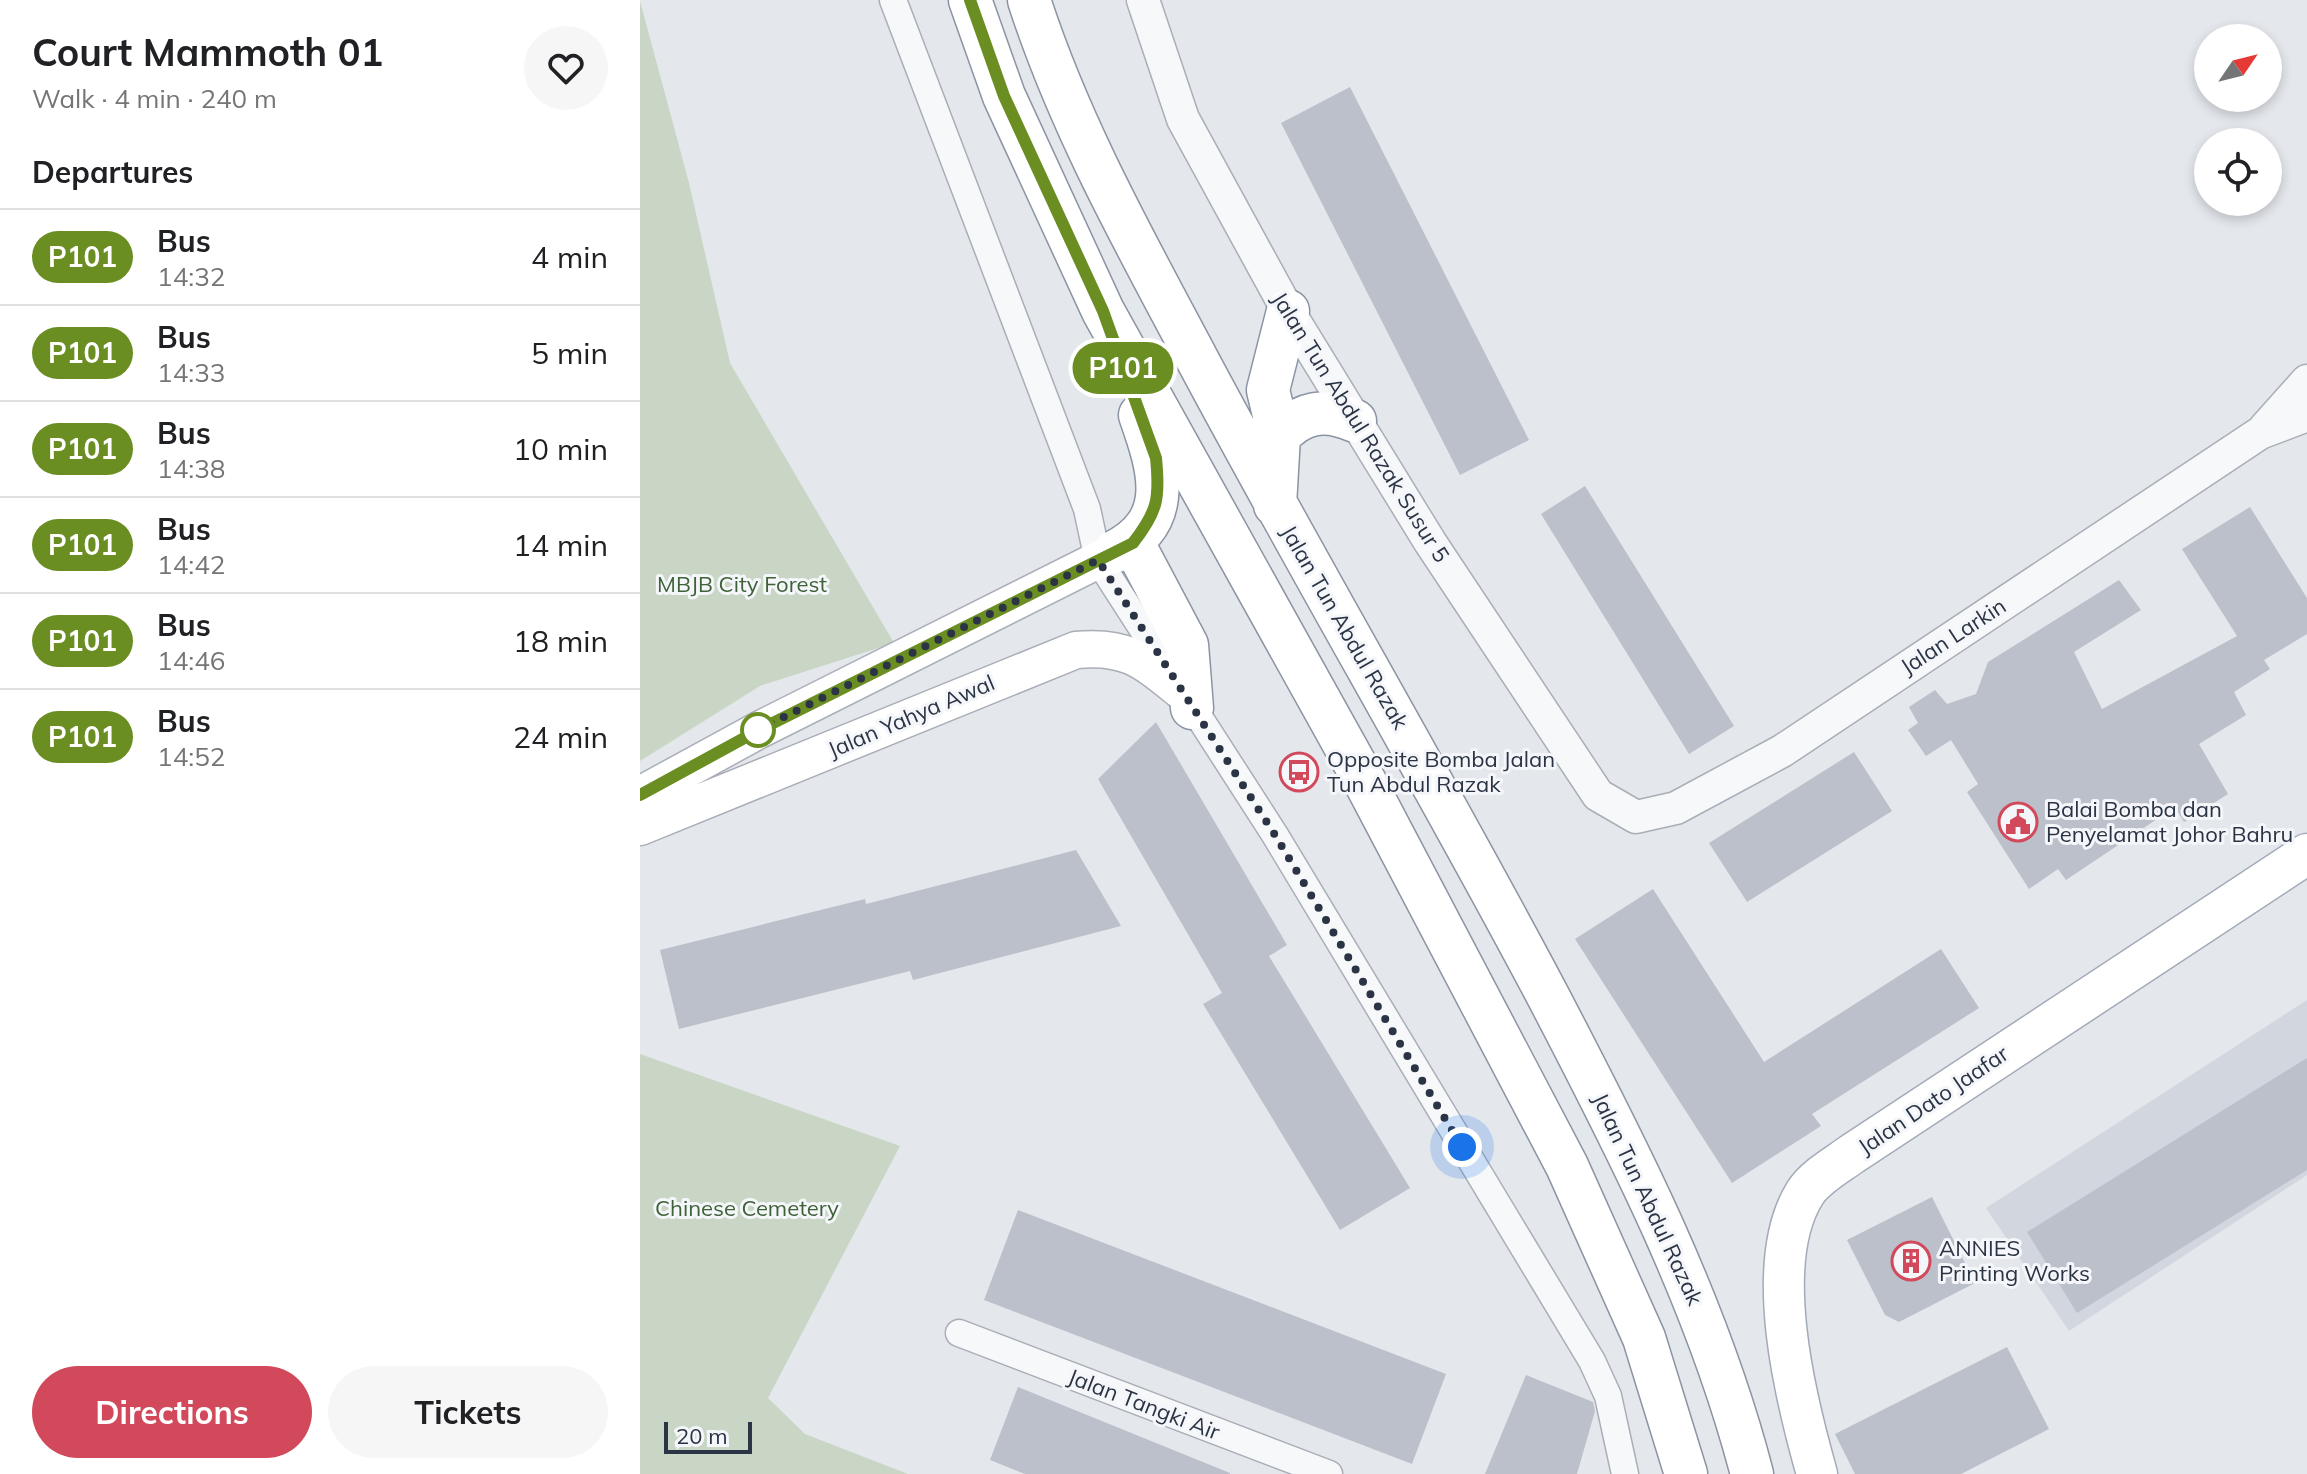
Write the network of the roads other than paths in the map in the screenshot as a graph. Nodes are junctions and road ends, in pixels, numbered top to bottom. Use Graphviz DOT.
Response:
graph roads {
  1 [pos="893,0"];
  2 [pos="970,0"];
  3 [pos="1029,0"];
  4 [pos="1143,0"];
  5 [pos="1103,311"];
  6 [pos="1288,311"];
  7 [pos="2307,381"];
  8 [pos="2307,415"];
  9 [pos="1355,421"];
  10 [pos="2260,433"];
  11 [pos="1279,436"];
  12 [pos="1275,505"];
  13 [pos="1115,552"];
  14 [pos="1186,699"];
  15 [pos="640,795"];
  16 [pos="1636,817"];
  17 [pos="640,827"];
  18 [pos="2307,854"];
  19 [pos="959,1333"];
  20 [pos="1329,1474"];
  21 [pos="1625,1474"];
  22 [pos="1686,1474"];
  23 [pos="1752,1474"];
  24 [pos="1817,1474"];
  1 -- 13 [label="street"];
  2 -- 5 [label="highway"];
  3 -- 12 [label="highway, Jalan Tun Abdul Razak"];
  4 -- 6 [label="street, Jalan Tun Abdul Razak Susur 5"];
  5 -- 13 [label="highway"];
  5 -- 22 [label="highway"];
  6 -- 9 [label="street, Jalan Tun Abdul Razak Susur 5"];
  6 -- 11 [label="highway"];
  7 -- 10 [label="street, Jalan Larkin"];
  8 -- 10 [label="street, Jalan Larkin"];
  9 -- 11 [label="highway"];
  9 -- 16 [label="street, Jalan Tun Abdul Razak Susur 5"];
  10 -- 16 [label="street, Jalan Larkin"];
  11 -- 12 [label="highway"];
  12 -- 23 [label="highway, Jalan Tun Abdul Razak"];
  13 -- 14 [label="highway"];
  13 -- 15 [label="main road"];
  14 -- 17 [label="main road, Jalan Yahya Awal"];
  14 -- 21 [label="street"];
  18 -- 24 [label="main road, Jalan Dato Jaafar"];
  19 -- 20 [label="street, Jalan Tangki Air"];
}
